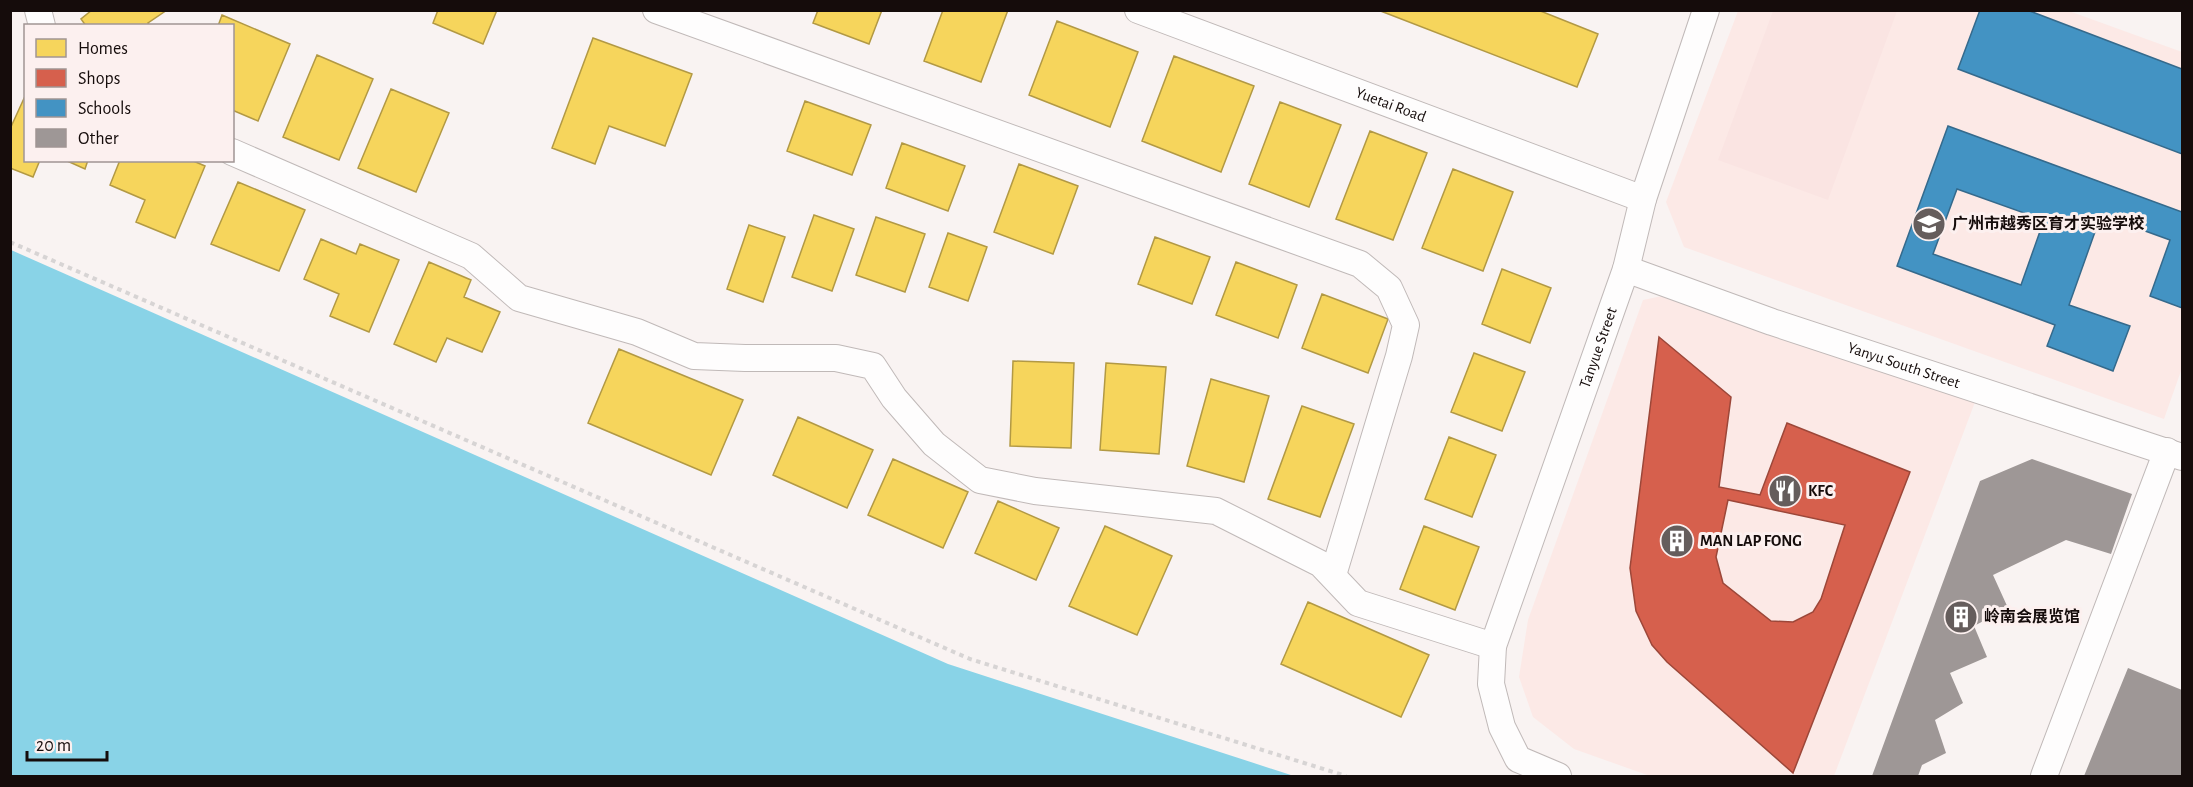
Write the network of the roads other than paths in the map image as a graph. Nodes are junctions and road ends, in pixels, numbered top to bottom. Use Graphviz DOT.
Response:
graph roads {
  1 [pos="1138,10"];
  2 [pos="1706,10"];
  3 [pos="661,12"];
  4 [pos="234,153"];
  5 [pos="1643,199"];
  6 [pos="1626,269"];
  7 [pos="2174,454"];
  8 [pos="1333,575"];
  9 [pos="1493,645"];
  10 [pos="1557,777"];
  11 [pos="2044,777"];
  1 -- 5 [label="street, Yuetai Road"];
  2 -- 5 [label="street, Tanyue Street"];
  3 -- 8 [label="street"];
  4 -- 8 [label="street"];
  5 -- 6 [label="street, Tanyue Street"];
  6 -- 7 [label="street, Yanyu South Street"];
  6 -- 9 [label="street, Tanyue Street"];
  7 -- 11 [label="street"];
  8 -- 9 [label="street"];
  9 -- 10 [label="street, Tanyue Street"];
}
